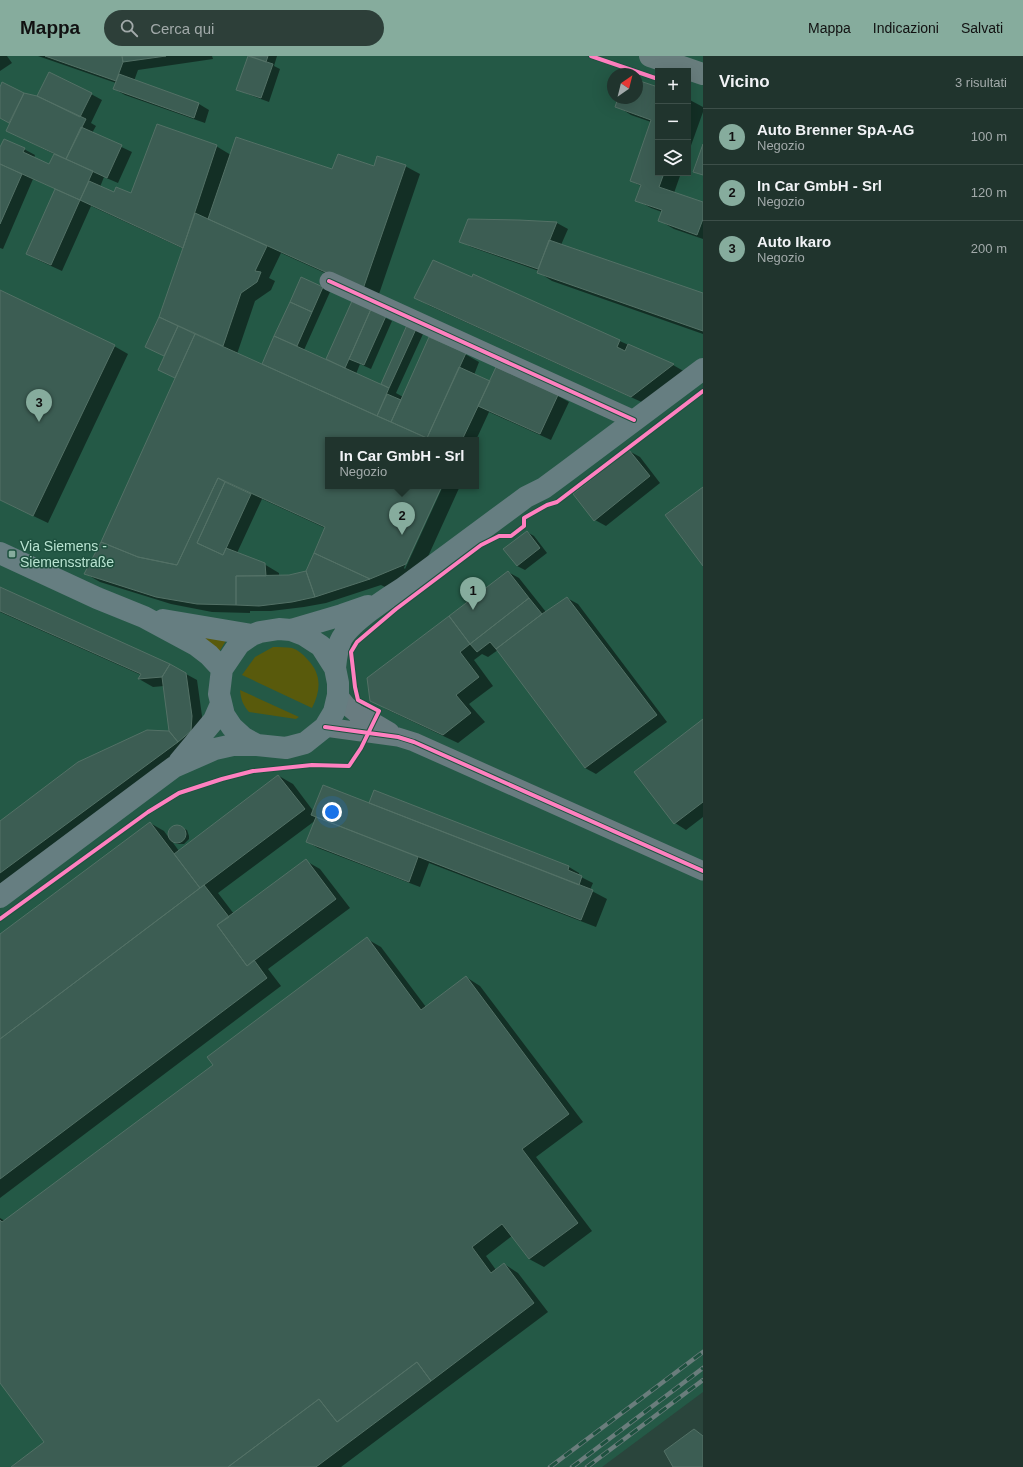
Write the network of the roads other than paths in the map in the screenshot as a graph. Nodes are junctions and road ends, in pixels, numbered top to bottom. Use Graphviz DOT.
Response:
graph roads {
  1 [pos="650,56"];
  2 [pos="703,74"];
  3 [pos="329,281"];
  4 [pos="703,369"];
  5 [pos="634,420"];
  6 [pos="0,553"];
  7 [pos="382,601"];
  8 [pos="144,617"];
  9 [pos="291,630"];
  10 [pos="252,635"];
  11 [pos="335,668"];
  12 [pos="222,669"];
  13 [pos="338,695"];
  14 [pos="221,704"];
  15 [pos="325,727"];
  16 [pos="398,737"];
  17 [pos="257,745"];
  18 [pos="174,767"];
  19 [pos="703,872"];
  20 [pos="0,897"];
  1 -- 2 [label="main road"];
  3 -- 5 [label="street"];
  4 -- 5 [label="main road"];
  5 -- 7 [label="main road"];
  6 -- 8 [label="main road"];
  7 -- 9 [label="main road"];
  7 -- 11 [label="main road"];
  8 -- 10 [label="main road"];
  8 -- 12 [label="main road"];
  9 -- 10 [label="main road"];
  9 -- 11 [label="main road"];
  10 -- 12 [label="main road"];
  11 -- 13 [label="main road"];
  12 -- 14 [label="main road"];
  13 -- 15 [label="main road"];
  13 -- 16 [label="street"];
  14 -- 17 [label="main road"];
  14 -- 18 [label="main road"];
  15 -- 16 [label="street"];
  15 -- 17 [label="main road"];
  16 -- 19 [label="street"];
  17 -- 18 [label="main road"];
  18 -- 20 [label="main road"];
}
